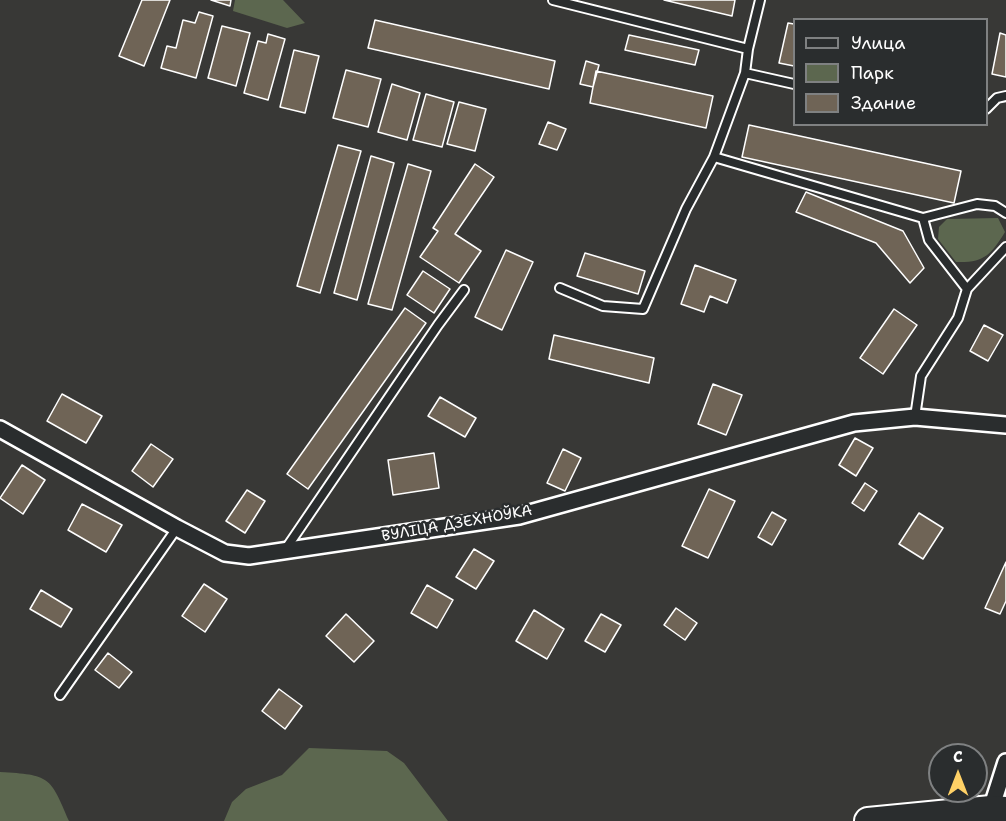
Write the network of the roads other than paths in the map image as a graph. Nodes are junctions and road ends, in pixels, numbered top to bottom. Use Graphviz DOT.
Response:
graph roads {
  1 [pos="553,0"];
  2 [pos="760,0"];
  3 [pos="748,49"];
  4 [pos="745,73"];
  5 [pos="793,84"];
  6 [pos="1006,96"];
  7 [pos="988,108"];
  8 [pos="714,157"];
  9 [pos="1006,213"];
  10 [pos="922,218"];
  11 [pos="1006,247"];
  12 [pos="560,288"];
  13 [pos="967,289"];
  14 [pos="464,290"];
  15 [pos="915,417"];
  16 [pos="1006,425"];
  17 [pos="0,429"];
  18 [pos="177,528"];
  19 [pos="285,552"];
  20 [pos="60,695"];
  21 [pos="1006,762"];
  22 [pos="999,809"];
  23 [pos="868,821"];
  1 -- 3 [label="lane"];
  2 -- 3 [label="lane"];
  3 -- 4 [label="lane"];
  4 -- 5 [label="lane"];
  4 -- 8 [label="lane"];
  6 -- 7 [label="lane"];
  8 -- 10 [label="lane"];
  8 -- 12 [label="lane"];
  9 -- 10 [label="lane"];
  10 -- 13 [label="lane"];
  11 -- 13 [label="lane"];
  13 -- 15 [label="lane"];
  14 -- 19 [label="lane"];
  15 -- 16 [label="street, ВУЛІЦА ДЗЕХНОЎКА"];
  15 -- 19 [label="street, ВУЛІЦА ДЗЕХНОЎКА"];
  17 -- 18 [label="street, ВУЛІЦА ДЗЕХНОЎКА"];
  18 -- 19 [label="street, ВУЛІЦА ДЗЕХНОЎКА"];
  18 -- 20 [label="lane"];
  21 -- 22 [label="street"];
  22 -- 23 [label="highway"];
}
